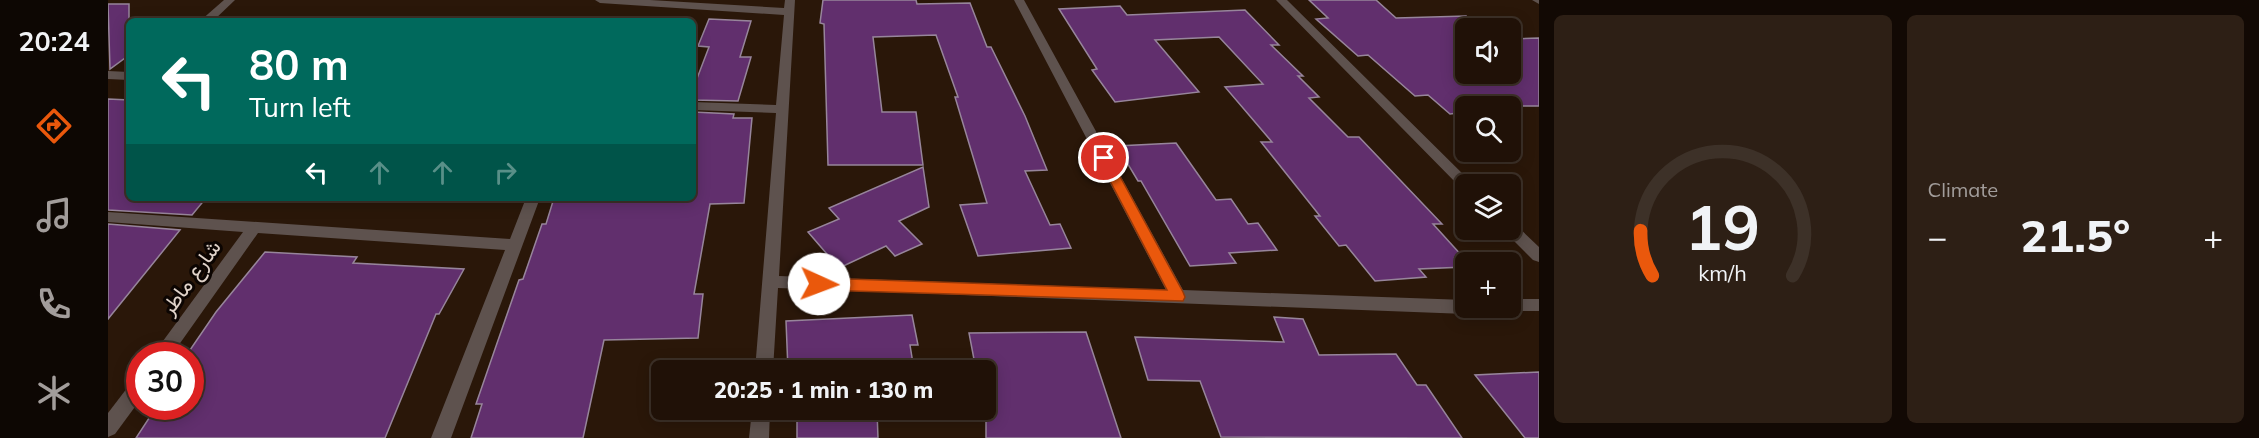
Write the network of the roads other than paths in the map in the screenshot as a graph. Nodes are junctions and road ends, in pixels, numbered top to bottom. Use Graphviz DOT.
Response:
graph roads {
  1 [pos="230,0"];
  2 [pos="600,0"];
  3 [pos="617,0"];
  4 [pos="1019,0"];
  5 [pos="1281,0"];
  6 [pos="789,6"];
  7 [pos="209,18"];
  8 [pos="108,75"];
  9 [pos="126,76"];
  10 [pos="696,106"];
  11 [pos="782,109"];
  12 [pos="1455,174"];
  13 [pos="532,201"];
  14 [pos="108,218"];
  15 [pos="255,226"];
  16 [pos="1521,239"];
  17 [pos="515,245"];
  18 [pos="1539,256"];
  19 [pos="771,282"];
  20 [pos="1178,297"];
  21 [pos="1539,305"];
  22 [pos="1521,306"];
  23 [pos="1455,307"];
  24 [pos="171,342"];
  25 [pos="765,360"];
  26 [pos="126,404"];
  27 [pos="760,420"];
  28 [pos="108,428"];
  29 [pos="441,438"];
  30 [pos="759,438"];
  1 -- 7 [label="street"];
  2 -- 3 [label="street"];
  3 -- 6 [label="street"];
  4 -- 20 [label="street"];
  5 -- 12 [label="street"];
  6 -- 11 [label="street"];
  8 -- 9 [label="street"];
  10 -- 11 [label="street"];
  11 -- 19 [label="street"];
  13 -- 17 [label="street"];
  14 -- 15 [label="street"];
  15 -- 17 [label="street"];
  15 -- 24 [label="street, شارع ماطر"];
  16 -- 18 [label="street"];
  17 -- 29 [label="street"];
  19 -- 20 [label="street"];
  19 -- 25 [label="street"];
  20 -- 23 [label="street"];
  21 -- 22 [label="street"];
  26 -- 28 [label="street"];
  27 -- 30 [label="street"];
}
